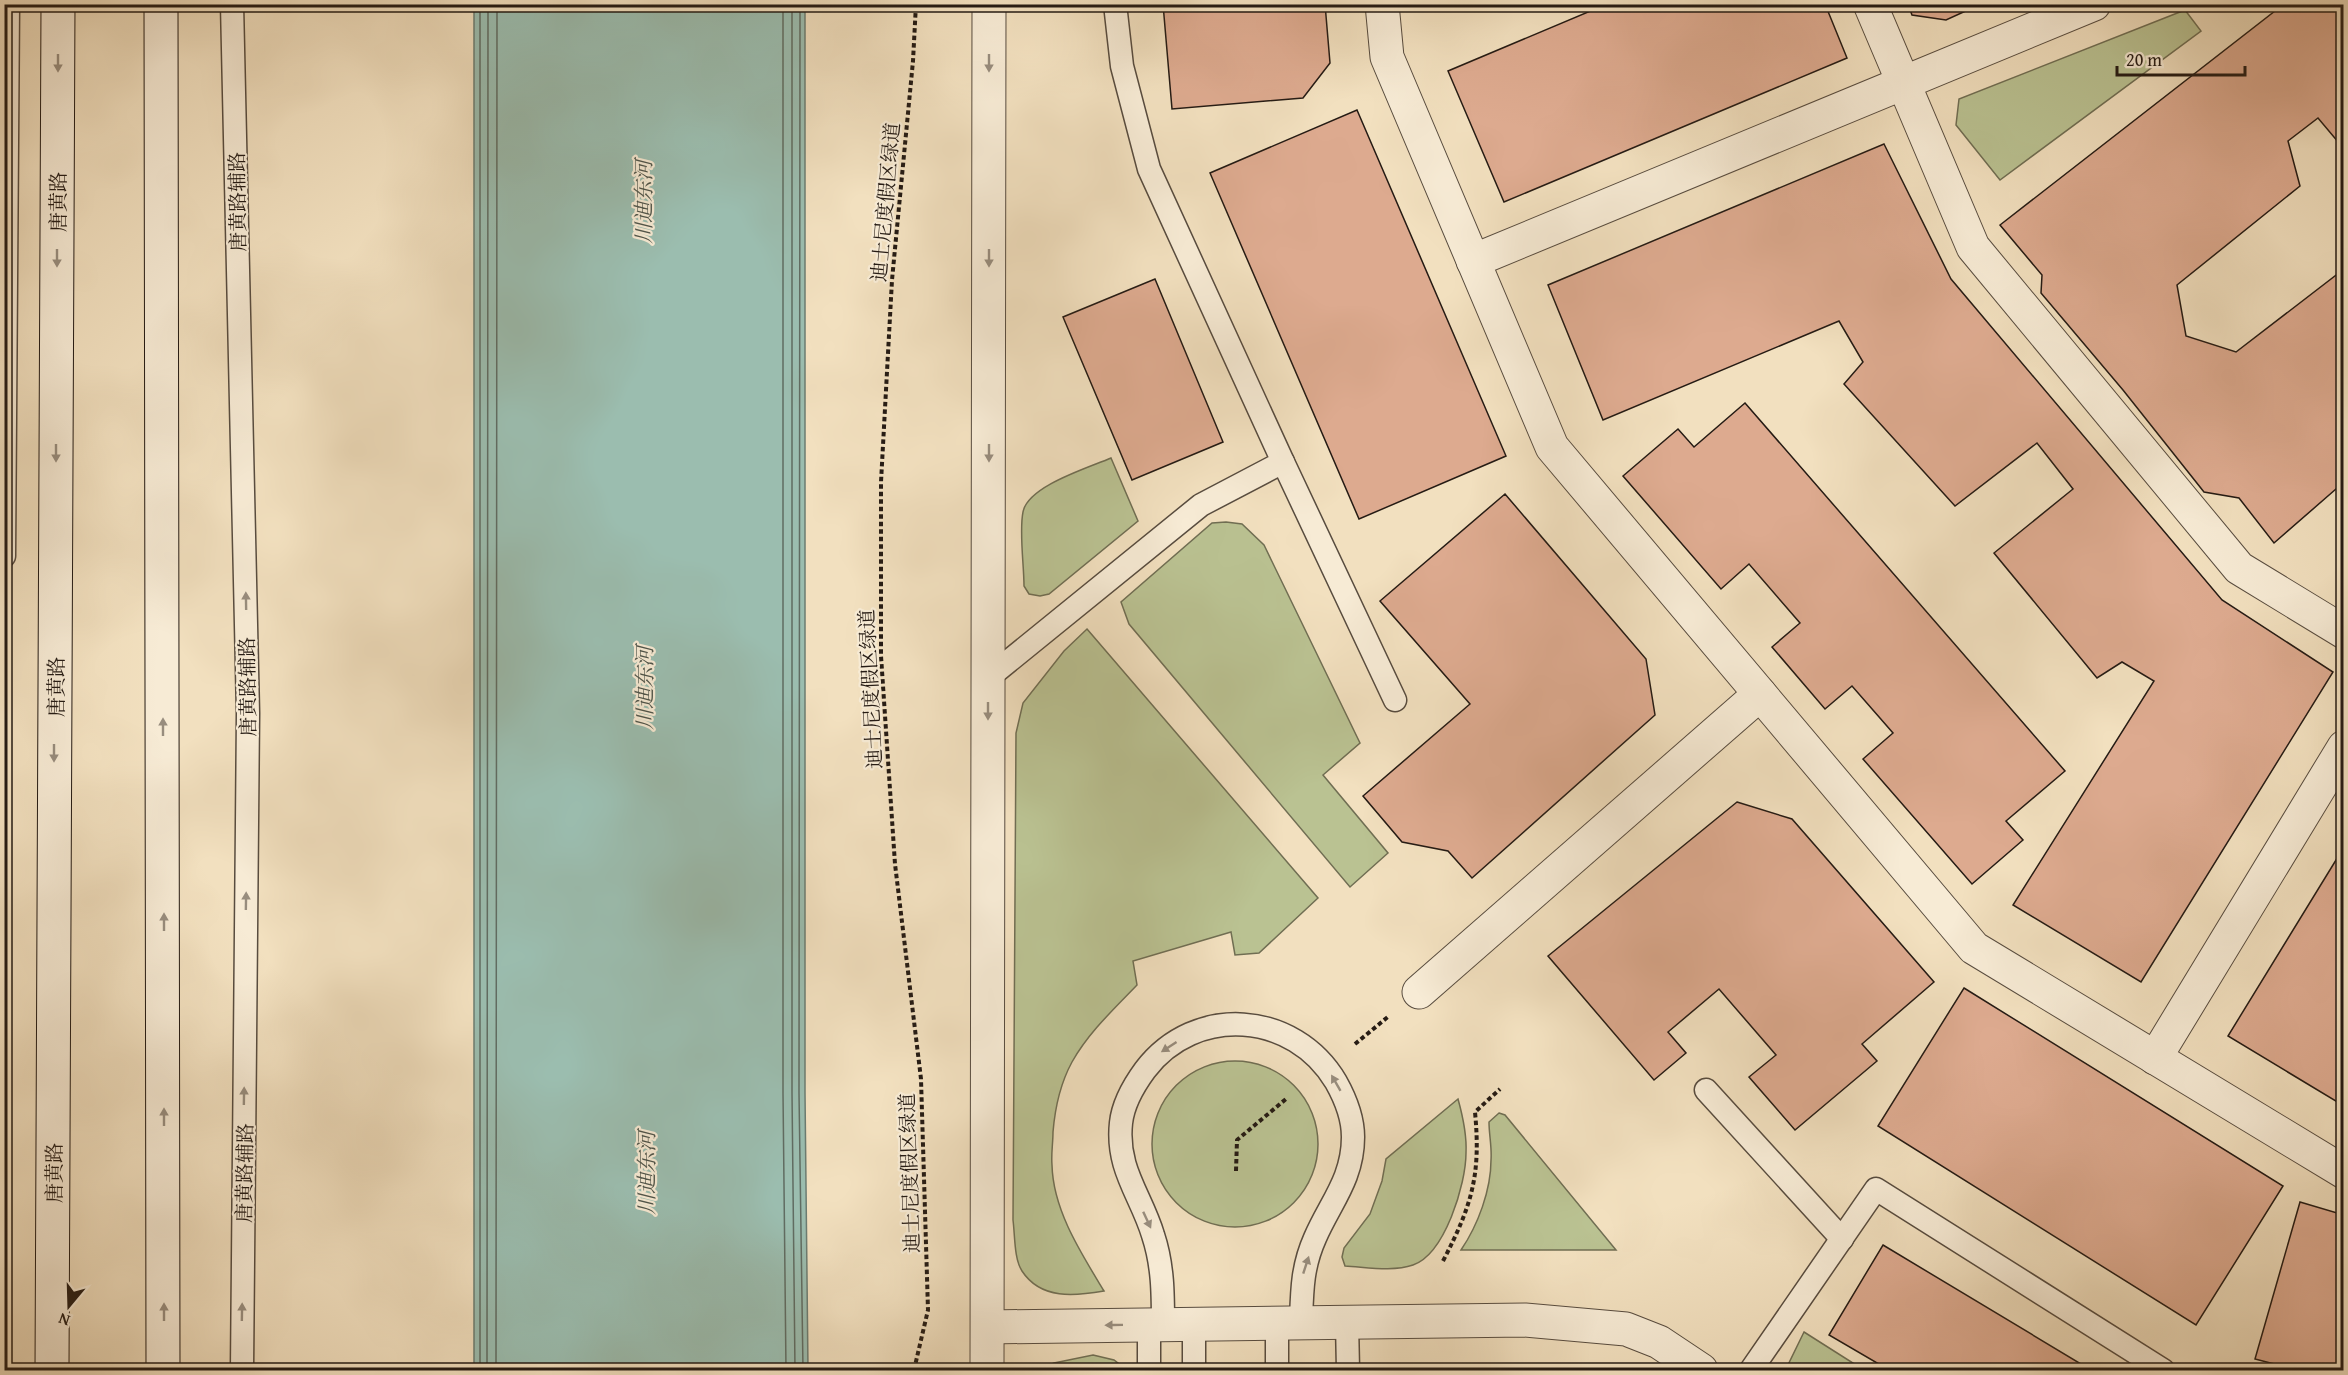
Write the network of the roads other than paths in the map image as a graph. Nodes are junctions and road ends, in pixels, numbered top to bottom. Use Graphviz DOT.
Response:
graph roads {
  1 [pos="8,4"];
  2 [pos="58,4"];
  3 [pos="161,4"];
  4 [pos="232,4"];
  5 [pos="989,4"];
  6 [pos="1115,4"];
  7 [pos="1382,4"];
  8 [pos="1870,4"];
  9 [pos="2094,4"];
  10 [pos="1904,84"];
  11 [pos="1473,261"];
  12 [pos="1283,462"];
  13 [pos="4,556"];
  14 [pos="2343,632"];
  15 [pos="988,678"];
  16 [pos="1760,694"];
  17 [pos="1395,700"];
  18 [pos="2343,747"];
  19 [pos="1419,992"];
  20 [pos="2155,1058"];
  21 [pos="1706,1090"];
  22 [pos="2343,1172"];
  23 [pos="1842,1239"];
  24 [pos="1347,1322"];
  25 [pos="1289,1323"];
  26 [pos="1169,1324"];
  27 [pos="988,1327"];
  28 [pos="52,1371"];
  29 [pos="163,1371"];
  30 [pos="242,1371"];
  31 [pos="987,1371"];
  32 [pos="1149,1371"];
  33 [pos="1194,1371"];
  34 [pos="1277,1371"];
  35 [pos="1348,1371"];
  36 [pos="1701,1371"];
  37 [pos="1751,1371"];
  38 [pos="2163,1371"];
  1 -- 13 [label="lane"];
  2 -- 28 [label="street, 唐黄路, one-way"];
  29 -- 3 [label="street, one-way"];
  30 -- 4 [label="lane, 唐黄路辅路, one-way"];
  5 -- 15 [label="street, one-way"];
  6 -- 12 [label="lane"];
  7 -- 11 [label="street"];
  8 -- 10 [label="street"];
  9 -- 10 [label="street"];
  10 -- 11 [label="street"];
  10 -- 14 [label="street"];
  11 -- 16 [label="street"];
  12 -- 15 [label="lane"];
  12 -- 17 [label="lane"];
  15 -- 27 [label="street, one-way"];
  16 -- 19 [label="street"];
  16 -- 20 [label="street"];
  18 -- 20 [label="street"];
  20 -- 22 [label="street"];
  21 -- 23 [label="lane"];
  23 -- 37 [label="lane"];
  23 -- 38 [label="lane"];
  24 -- 25 [label="street"];
  24 -- 35 [label="lane"];
  24 -- 36 [label="street"];
  25 -- 26 [label="street"];
  25 -- 26 [label="lane, one-way"];
  25 -- 34 [label="lane"];
  26 -- 27 [label="street, one-way"];
  26 -- 32 [label="lane"];
  26 -- 33 [label="lane"];
  27 -- 31 [label="street"];
}
